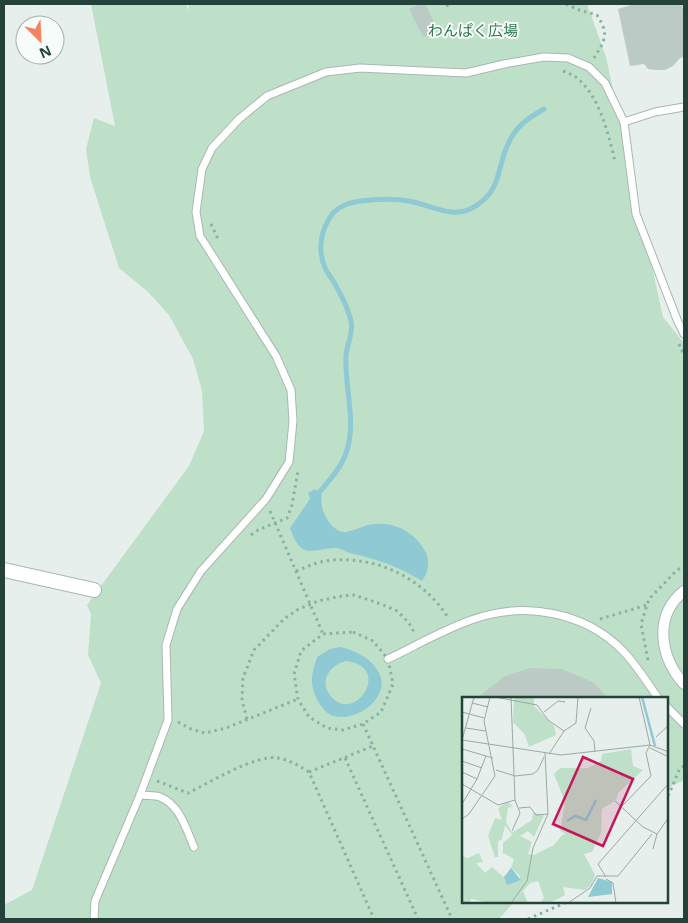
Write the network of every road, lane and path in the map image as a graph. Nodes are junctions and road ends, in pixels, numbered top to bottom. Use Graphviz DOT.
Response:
graph roads {
  1 [pos="450,4"];
  2 [pos="566,4"];
  3 [pos="446,6"];
  4 [pos="589,66"];
  5 [pos="558,70"];
  6 [pos="684,107"];
  7 [pos="624,122"];
  8 [pos="614,155"];
  9 [pos="210,215"];
  10 [pos="219,241"];
  11 [pos="684,334"];
  12 [pos="298,466"];
  13 [pos="266,499"];
  14 [pos="276,523"];
  15 [pos="244,540"];
  16 [pos="4,570"];
  17 [pos="296,571"];
  18 [pos="94,590"];
  19 [pos="684,591"];
  20 [pos="310,604"];
  21 [pos="454,627"];
  22 [pos="324,634"];
  23 [pos="421,643"];
  24 [pos="388,659"];
  25 [pos="684,684"];
  26 [pos="657,697"];
  27 [pos="298,699"];
  28 [pos="668,709"];
  29 [pos="178,713"];
  30 [pos="168,717"];
  31 [pos="247,719"];
  32 [pos="180,723"];
  33 [pos="363,724"];
  34 [pos="684,724"];
  35 [pos="373,746"];
  36 [pos="345,758"];
  37 [pos="684,766"];
  38 [pos="309,772"];
  39 [pos="147,777"];
  40 [pos="668,794"];
  41 [pos="140,795"];
  42 [pos="194,847"];
  43 [pos="565,903"];
  44 [pos="94,919"];
  45 [pos="374,919"];
  46 [pos="418,919"];
  47 [pos="452,919"];
  48 [pos="528,919"];
  1 -- 3 [label="path"];
  2 -- 4 [label="path"];
  4 -- 7 [label="lane"];
  4 -- 13 [label="lane"];
  5 -- 8 [label="path"];
  6 -- 7 [label="lane"];
  7 -- 11 [label="lane"];
  9 -- 10 [label="path"];
  12 -- 14 [label="path"];
  13 -- 14 [label="path"];
  13 -- 30 [label="lane"];
  14 -- 15 [label="path"];
  14 -- 17 [label="path"];
  16 -- 18 [label="street"];
  17 -- 20 [label="path"];
  17 -- 21 [label="path"];
  19 -- 25 [label="street"];
  20 -- 22 [label="path"];
  20 -- 23 [label="path"];
  20 -- 31 [label="path"];
  21 -- 23 [label="lane"];
  21 -- 26 [label="lane"];
  22 -- 24 [label="path"];
  22 -- 27 [label="path"];
  23 -- 24 [label="lane"];
  24 -- 33 [label="path"];
  27 -- 31 [label="path"];
  27 -- 33 [label="path"];
  28 -- 34 [label="lane"];
  29 -- 32 [label="path"];
  30 -- 32 [label="path"];
  30 -- 39 [label="lane"];
  31 -- 32 [label="path"];
  33 -- 35 [label="path"];
  35 -- 36 [label="path"];
  35 -- 47 [label="path"];
  36 -- 38 [label="path"];
  36 -- 46 [label="path"];
  37 -- 40 [label="path"];
  38 -- 39 [label="path"];
  38 -- 45 [label="path"];
  39 -- 41 [label="lane"];
  41 -- 42 [label="lane"];
  41 -- 44 [label="lane"];
  43 -- 48 [label="path"];
}
